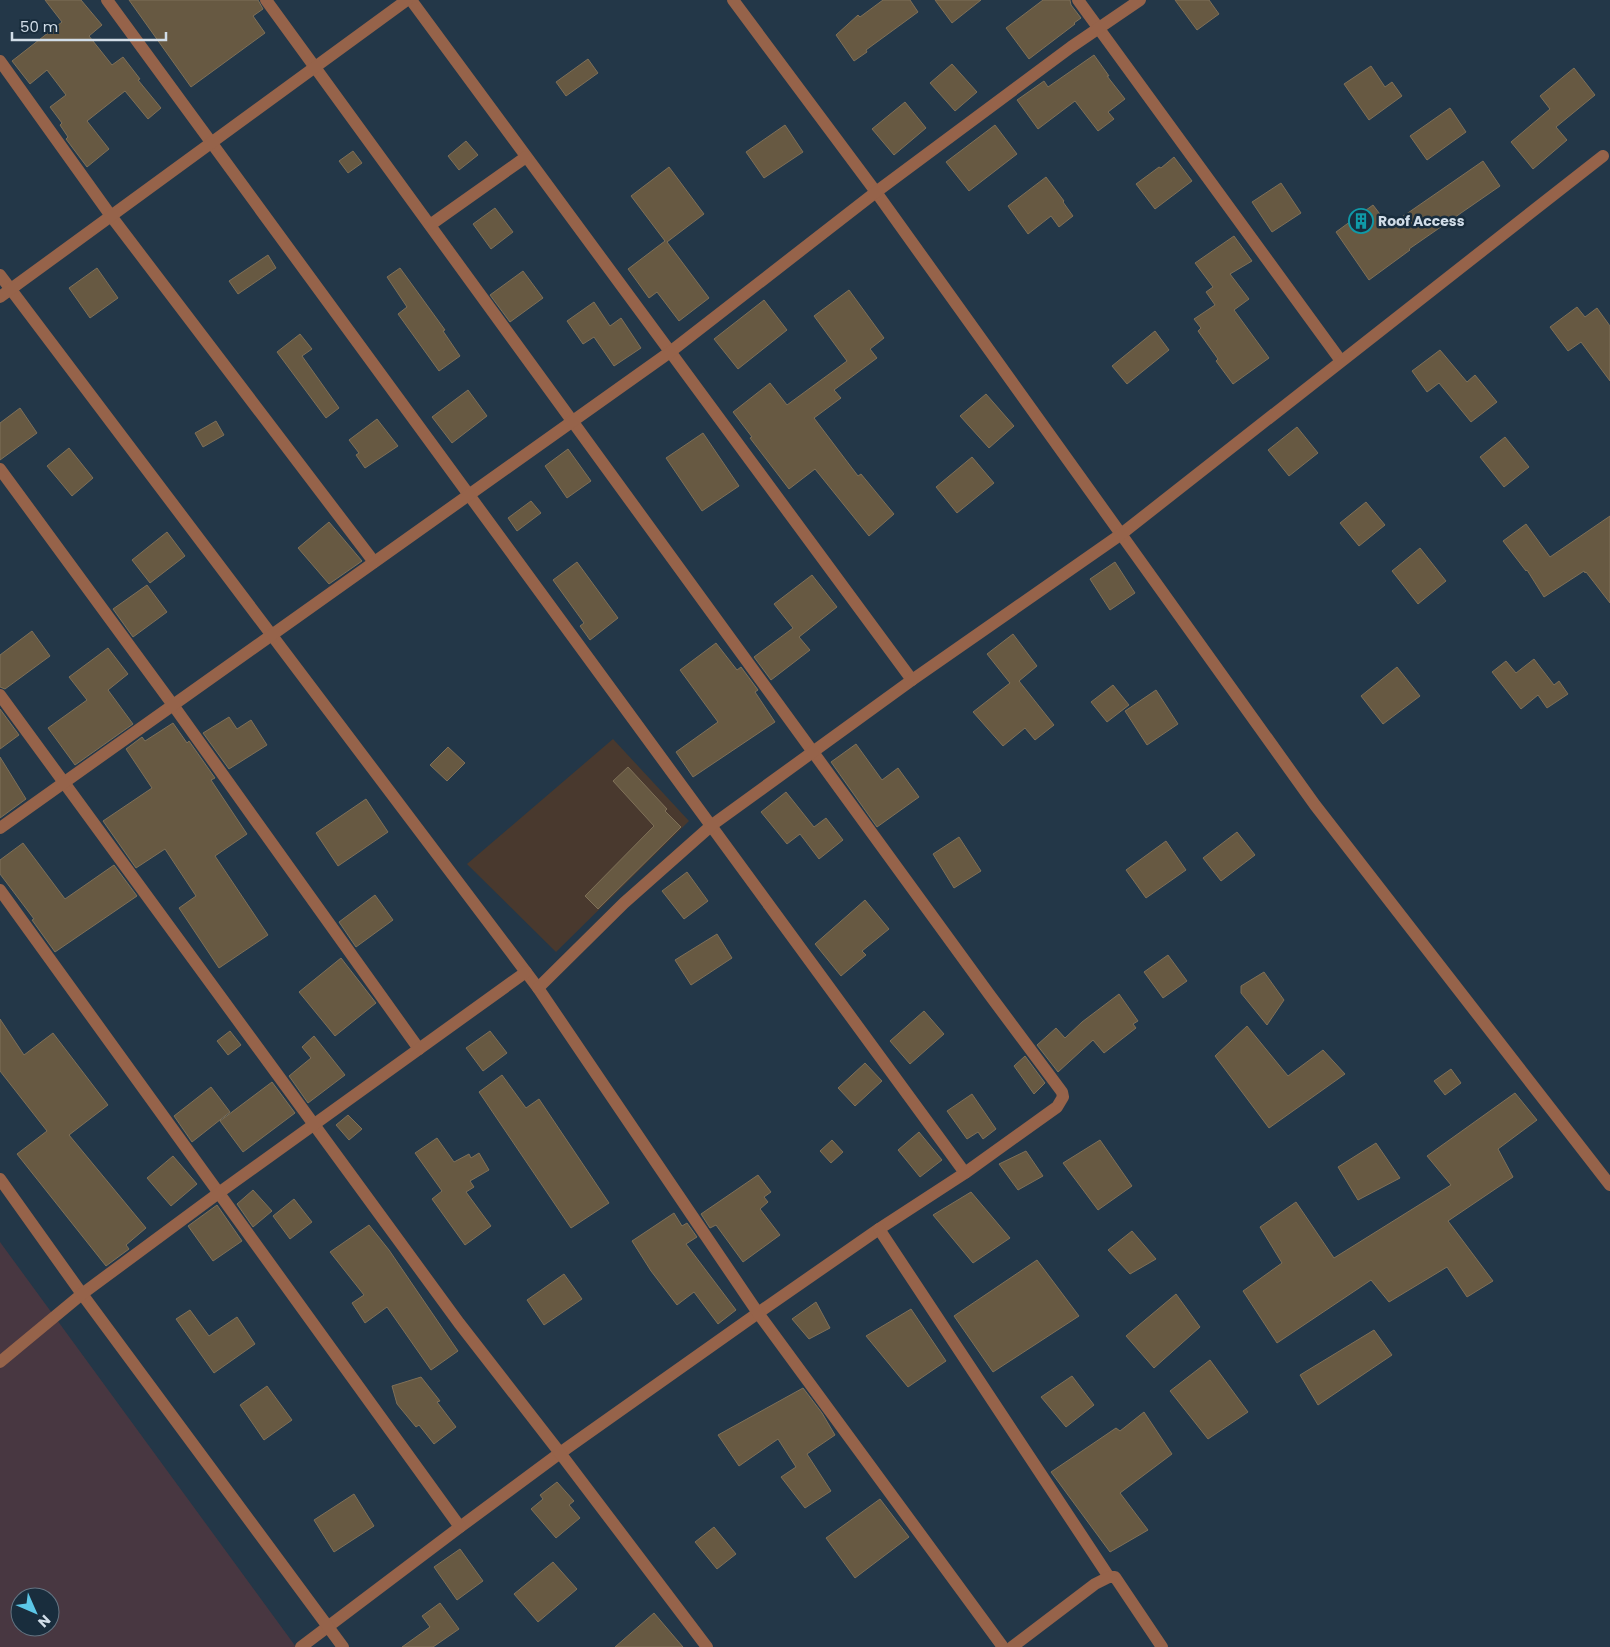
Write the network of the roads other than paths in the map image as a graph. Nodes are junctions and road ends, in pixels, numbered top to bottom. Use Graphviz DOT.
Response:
graph roads {
  1 [pos="107,0"];
  2 [pos="266,0"];
  3 [pos="409,0"];
  4 [pos="733,0"];
  5 [pos="1078,0"];
  6 [pos="1140,0"];
  7 [pos="1099,28"];
  8 [pos="0,60"];
  9 [pos="315,67"];
  10 [pos="211,143"];
  11 [pos="526,156"];
  12 [pos="1603,156"];
  13 [pos="876,192"];
  14 [pos="111,216"];
  15 [pos="430,225"];
  16 [pos="0,275"];
  17 [pos="5,293"];
  18 [pos="670,352"];
  19 [pos="1341,361"];
  20 [pos="573,421"];
  21 [pos="0,469"];
  22 [pos="469,494"];
  23 [pos="1120,535"];
  24 [pos="374,562"];
  25 [pos="272,635"];
  26 [pos="912,680"];
  27 [pos="0,694"];
  28 [pos="173,705"];
  29 [pos="813,751"];
  30 [pos="64,782"];
  31 [pos="712,825"];
  32 [pos="0,828"];
  33 [pos="0,890"];
  34 [pos="526,972"];
  35 [pos="538,988"];
  36 [pos="420,1049"];
  37 [pos="314,1125"];
  38 [pos="965,1172"];
  39 [pos="0,1179"];
  40 [pos="1610,1185"];
  41 [pos="220,1192"];
  42 [pos="879,1229"];
  43 [pos="82,1294"];
  44 [pos="758,1313"];
  45 [pos="0,1362"];
  46 [pos="560,1453"];
  47 [pos="460,1527"];
  48 [pos="1109,1576"];
  49 [pos="328,1627"];
  50 [pos="301,1647"];
  51 [pos="342,1647"];
  52 [pos="707,1647"];
  53 [pos="1003,1647"];
  54 [pos="1012,1647"];
  55 [pos="1162,1647"];
  1 -- 10 [label="street"];
  2 -- 9 [label="street"];
  3 -- 9 [label="street"];
  3 -- 11 [label="street"];
  4 -- 13 [label="street"];
  5 -- 7 [label="street"];
  6 -- 7 [label="street"];
  7 -- 13 [label="street"];
  7 -- 19 [label="street"];
  8 -- 14 [label="street"];
  9 -- 10 [label="street"];
  9 -- 15 [label="street"];
  10 -- 14 [label="street"];
  10 -- 22 [label="street"];
  11 -- 15 [label="street"];
  11 -- 18 [label="street"];
  12 -- 19 [label="street"];
  13 -- 18 [label="street"];
  13 -- 23 [label="street"];
  14 -- 17 [label="street"];
  14 -- 24 [label="street"];
  15 -- 20 [label="street"];
  16 -- 17 [label="street"];
  17 -- 25 [label="street"];
  18 -- 20 [label="street"];
  18 -- 26 [label="street"];
  19 -- 23 [label="street"];
  20 -- 22 [label="street"];
  20 -- 29 [label="street"];
  21 -- 28 [label="street"];
  22 -- 24 [label="street"];
  22 -- 31 [label="street"];
  23 -- 26 [label="street"];
  23 -- 40 [label="street"];
  24 -- 25 [label="street"];
  25 -- 28 [label="street"];
  25 -- 34 [label="street"];
  26 -- 29 [label="street"];
  27 -- 30 [label="street"];
  28 -- 30 [label="street"];
  28 -- 36 [label="street"];
  29 -- 31 [label="street"];
  29 -- 38 [label="street"];
  30 -- 32 [label="street"];
  30 -- 37 [label="street"];
  31 -- 35 [label="street"];
  31 -- 38 [label="street"];
  33 -- 41 [label="street"];
  34 -- 35 [label="street"];
  34 -- 36 [label="street"];
  35 -- 44 [label="street"];
  36 -- 37 [label="street"];
  37 -- 41 [label="street"];
  37 -- 46 [label="street"];
  38 -- 42 [label="street"];
  39 -- 43 [label="street"];
  41 -- 43 [label="street"];
  41 -- 47 [label="street"];
  42 -- 44 [label="street"];
  42 -- 48 [label="street"];
  43 -- 45 [label="street"];
  43 -- 49 [label="street"];
  44 -- 46 [label="street"];
  44 -- 53 [label="street"];
  46 -- 47 [label="street"];
  46 -- 52 [label="street"];
  47 -- 49 [label="street"];
  48 -- 54 [label="street"];
  48 -- 55 [label="street"];
  49 -- 50 [label="street"];
  49 -- 51 [label="street"];
}
